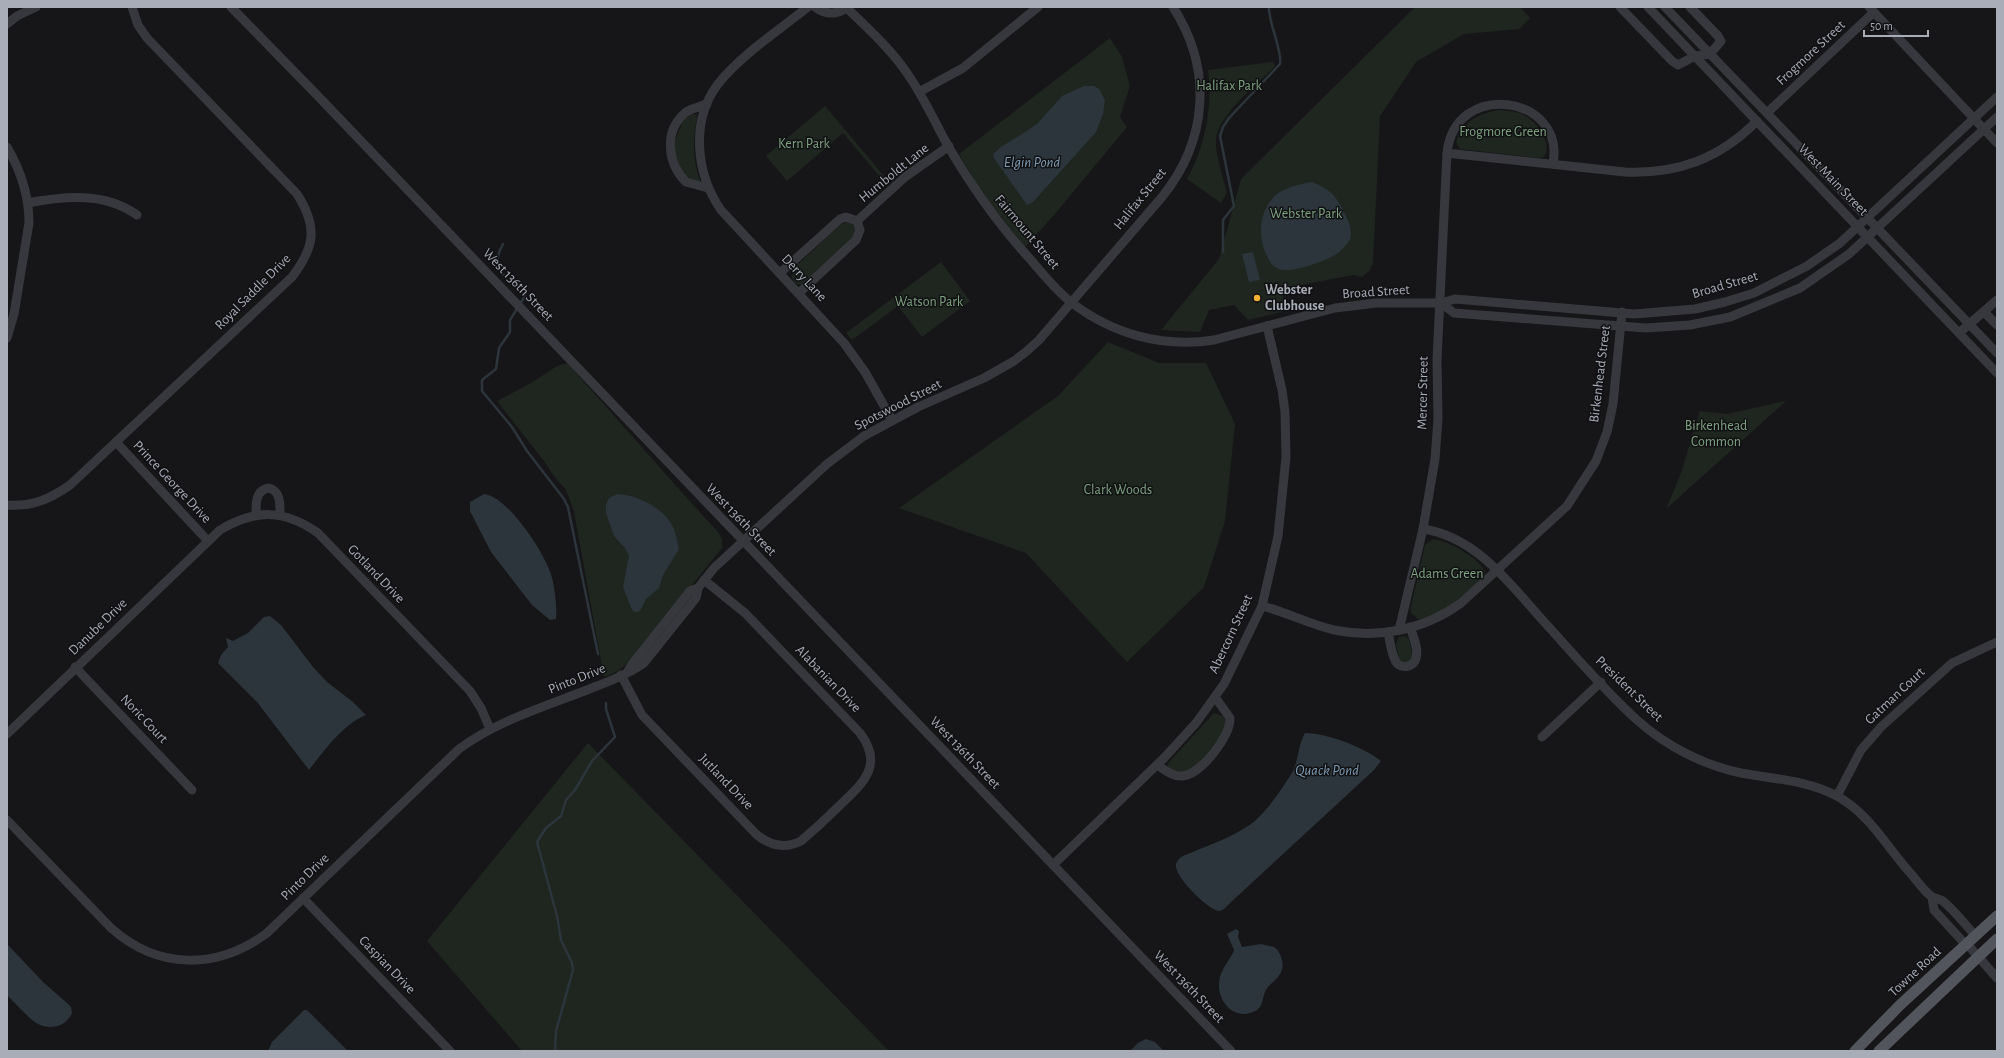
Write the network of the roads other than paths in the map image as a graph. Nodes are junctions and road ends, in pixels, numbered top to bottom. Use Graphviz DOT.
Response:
graph roads {
  1 [pos="36,7"];
  2 [pos="132,7"];
  3 [pos="231,7"];
  4 [pos="808,7"];
  5 [pos="815,7"];
  6 [pos="1038,7"];
  7 [pos="1173,7"];
  8 [pos="1620,7"];
  9 [pos="1648,7"];
  10 [pos="1665,7"];
  11 [pos="1690,7"];
  12 [pos="848,8"];
  13 [pos="1871,10"];
  14 [pos="7,24"];
  15 [pos="1703,55"];
  16 [pos="919,92"];
  17 [pos="1997,97"];
  18 [pos="707,104"];
  19 [pos="1767,113"];
  20 [pos="1997,116"];
  21 [pos="1974,118"];
  22 [pos="1757,121"];
  23 [pos="1984,129"];
  24 [pos="1997,143"];
  25 [pos="948,146"];
  26 [pos="7,147"];
  27 [pos="1447,153"];
  28 [pos="1553,163"];
  29 [pos="708,188"];
  30 [pos="28,203"];
  31 [pos="137,215"];
  32 [pos="1867,218"];
  33 [pos="856,221"];
  34 [pos="1858,226"];
  35 [pos="1877,229"];
  36 [pos="1868,237"];
  37 [pos="780,273"];
  38 [pos="799,293"];
  39 [pos="1997,300"];
  40 [pos="1071,302"];
  41 [pos="1441,303"];
  42 [pos="1622,312"];
  43 [pos="1984,312"];
  44 [pos="1969,324"];
  45 [pos="1267,326"];
  46 [pos="1997,326"];
  47 [pos="1620,327"];
  48 [pos="1960,333"];
  49 [pos="7,338"];
  50 [pos="1997,353"];
  51 [pos="1997,373"];
  52 [pos="892,420"];
  53 [pos="116,442"];
  54 [pos="7,506"];
  55 [pos="256,515"];
  56 [pos="280,515"];
  57 [pos="1423,529"];
  58 [pos="208,541"];
  59 [pos="743,542"];
  60 [pos="1498,571"];
  61 [pos="704,580"];
  62 [pos="1262,606"];
  63 [pos="1410,628"];
  64 [pos="1399,630"];
  65 [pos="1388,632"];
  66 [pos="1997,642"];
  67 [pos="76,667"];
  68 [pos="625,673"];
  69 [pos="1601,682"];
  70 [pos="1215,697"];
  71 [pos="490,729"];
  72 [pos="7,734"];
  73 [pos="1542,737"];
  74 [pos="1157,765"];
  75 [pos="192,790"];
  76 [pos="1836,796"];
  77 [pos="833,812"];
  78 [pos="7,820"];
  79 [pos="1053,865"];
  80 [pos="1932,897"];
  81 [pos="303,898"];
  82 [pos="1997,916"];
  83 [pos="1976,936"];
  84 [pos="1997,939"];
  85 [pos="1966,944"];
  86 [pos="1977,957"];
  87 [pos="1997,978"];
  88 [pos="450,1051"];
  89 [pos="1231,1051"];
  90 [pos="1854,1051"];
  91 [pos="1879,1051"];
  1 -- 14 [label="street"];
  2 -- 53 [label="street, Royal Saddle Drive"];
  3 -- 59 [label="street, West 136th Street"];
  4 -- 18 [label="street, Derry Lane"];
  5 -- 12 [label="street"];
  6 -- 16 [label="street"];
  7 -- 40 [label="street, Halifax Street"];
  8 -- 15 [label="street"];
  9 -- 15 [label="street, West Main Street"];
  10 -- 15 [label="street, West Main Street"];
  11 -- 15 [label="street"];
  12 -- 16 [label="street, Fairmount Street"];
  13 -- 19 [label="street, Frogmore Street"];
  13 -- 21 [label="street"];
  15 -- 19 [label="street, West Main Street"];
  15 -- 22 [label="street, West Main Street"];
  16 -- 25 [label="street, Fairmount Street"];
  17 -- 21 [label="street, Broad Street"];
  18 -- 29 [label="street, Derry Lane"];
  18 -- 29 [label="street"];
  19 -- 32 [label="street, West Main Street"];
  20 -- 23 [label="street, Broad Street"];
  21 -- 23 [label="street"];
  21 -- 32 [label="street, Broad Street"];
  22 -- 28 [label="street"];
  22 -- 34 [label="street, West Main Street"];
  23 -- 24 [label="street"];
  23 -- 35 [label="street, Broad Street"];
  25 -- 33 [label="street, Humboldt Lane"];
  25 -- 40 [label="street, Fairmount Street"];
  26 -- 30 [label="street"];
  27 -- 28 [label="street"];
  27 -- 28 [label="street"];
  27 -- 41 [label="street, Mercer Street"];
  29 -- 37 [label="street, Derry Lane"];
  30 -- 31 [label="street"];
  30 -- 49 [label="street"];
  32 -- 34 [label="street, Broad Street"];
  32 -- 35 [label="street, West Main Street"];
  33 -- 37 [label="street, Humboldt Lane"];
  33 -- 38 [label="street, Humboldt Lane"];
  34 -- 36 [label="street, West Main Street"];
  34 -- 42 [label="street, Broad Street"];
  35 -- 36 [label="street, Broad Street"];
  35 -- 44 [label="street, West Main Street"];
  36 -- 47 [label="street, Broad Street"];
  36 -- 48 [label="street, West Main Street"];
  37 -- 38 [label="street, Derry Lane"];
  38 -- 52 [label="street, Derry Lane"];
  39 -- 43 [label="street"];
  40 -- 45 [label="street, Fairmount Street"];
  40 -- 52 [label="street, Spotswood Street"];
  41 -- 42 [label="street, Broad Street"];
  41 -- 45 [label="street, Broad Street"];
  41 -- 47 [label="street, Broad Street"];
  41 -- 57 [label="street, Mercer Street"];
  42 -- 47 [label="street, Birkenhead Street"];
  43 -- 44 [label="street"];
  43 -- 46 [label="street"];
  44 -- 48 [label="street"];
  44 -- 50 [label="street, West Main Street"];
  45 -- 62 [label="street, Abercorn Street"];
  47 -- 60 [label="street, Birkenhead Street"];
  48 -- 51 [label="street, West Main Street"];
  52 -- 59 [label="street, Spotswood Street"];
  53 -- 54 [label="street, Royal Saddle Drive"];
  53 -- 58 [label="street, Prince George Drive"];
  55 -- 56 [label="street, Gotland Drive"];
  55 -- 56 [label="street"];
  55 -- 58 [label="street, Gotland Drive"];
  56 -- 71 [label="street, Gotland Drive"];
  57 -- 60 [label="street, President Street"];
  57 -- 64 [label="street, Mercer Street"];
  58 -- 67 [label="street, Danube Drive"];
  59 -- 61 [label="street, Pinto Drive"];
  59 -- 79 [label="street, West 136th Street"];
  60 -- 63 [label="street, Birkenhead Street"];
  60 -- 69 [label="street, President Street"];
  61 -- 68 [label="street, Pinto Drive"];
  61 -- 77 [label="street, Alabanian Drive"];
  62 -- 65 [label="street, Birkenhead Street"];
  62 -- 70 [label="street, Abercorn Street"];
  63 -- 64 [label="street, Birkenhead Street"];
  63 -- 65 [label="street"];
  64 -- 65 [label="street, Birkenhead Street"];
  66 -- 76 [label="street, Gatman Court"];
  67 -- 72 [label="street, Danube Drive"];
  67 -- 75 [label="street, Noric Court"];
  68 -- 71 [label="street, Pinto Drive"];
  68 -- 77 [label="street, Jutland Drive"];
  69 -- 73 [label="street"];
  69 -- 76 [label="street, President Street"];
  70 -- 74 [label="street, Abercorn Street"];
  70 -- 74 [label="street"];
  71 -- 81 [label="street, Pinto Drive"];
  74 -- 79 [label="street, Abercorn Street"];
  76 -- 80 [label="street, President Street"];
  78 -- 81 [label="street, Pinto Drive"];
  79 -- 89 [label="street, West 136th Street"];
  80 -- 83 [label="street, President Street"];
  80 -- 85 [label="street, President Street"];
  81 -- 88 [label="street, Caspian Drive"];
  82 -- 83 [label="main road, Towne Road"];
  83 -- 85 [label="main road, Towne Road"];
  84 -- 86 [label="main road"];
  85 -- 86 [label="street, President Street"];
  85 -- 90 [label="main road, Towne Road"];
  86 -- 87 [label="street, President Street"];
  86 -- 91 [label="main road"];
}
